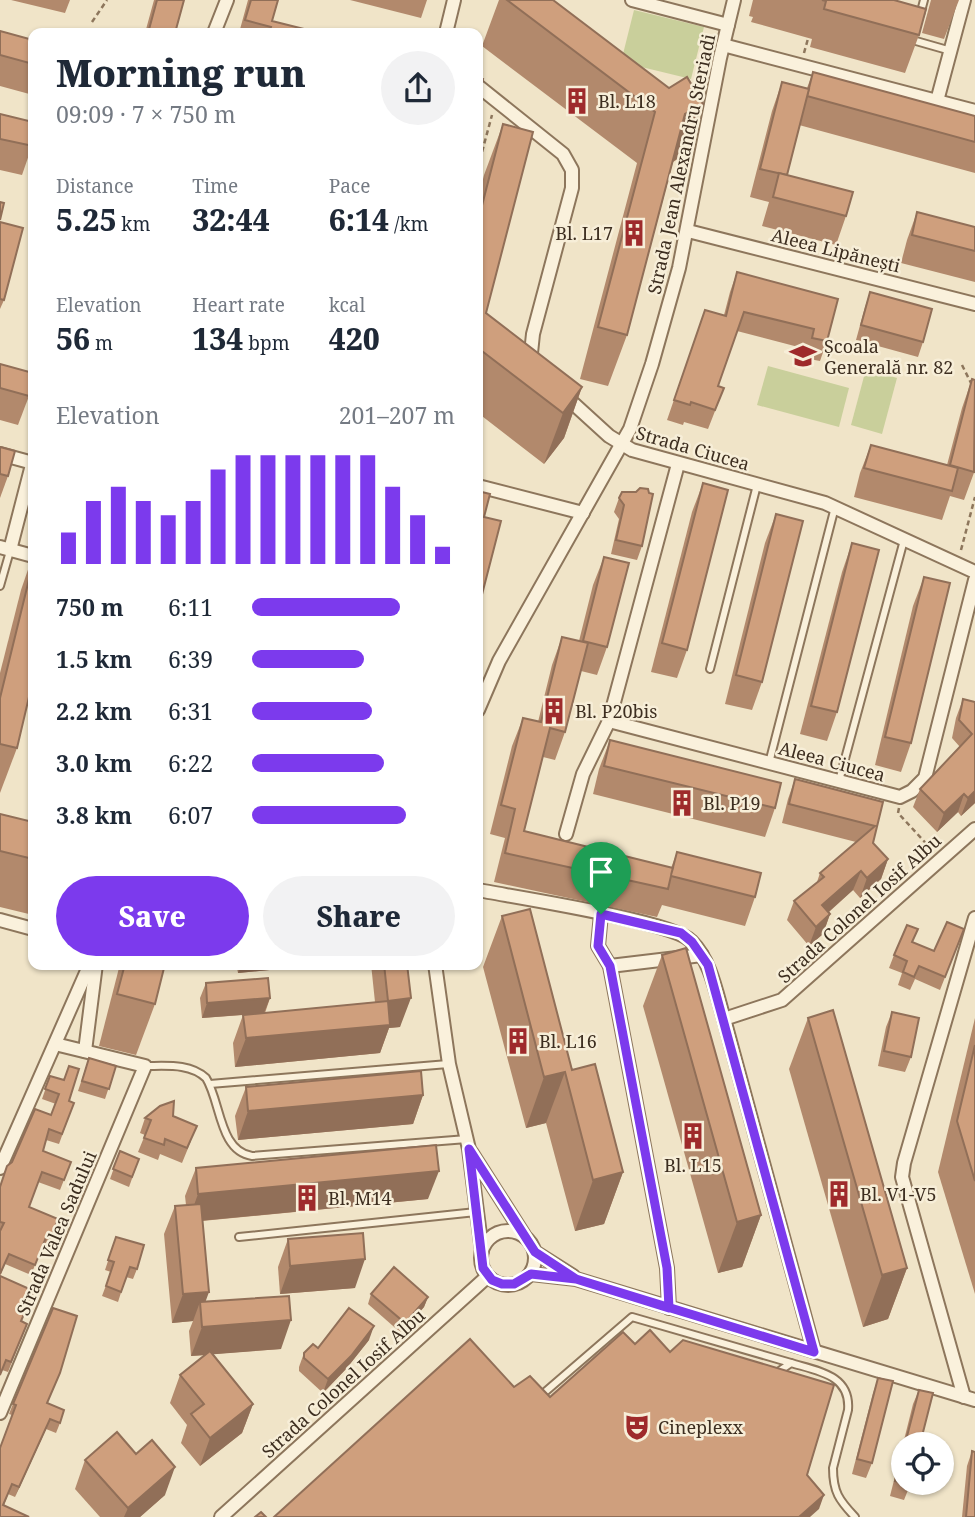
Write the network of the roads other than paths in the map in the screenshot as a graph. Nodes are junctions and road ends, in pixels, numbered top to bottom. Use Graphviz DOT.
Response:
graph roads {
  1 [pos="227,0"];
  2 [pos="454,0"];
  3 [pos="632,0"];
  4 [pos="734,0"];
  5 [pos="924,0"];
  6 [pos="964,0"];
  7 [pos="728,25"];
  8 [pos="216,28"];
  9 [pos="447,28"];
  10 [pos="901,37"];
  11 [pos="913,41"];
  12 [pos="723,45"];
  13 [pos="951,51"];
  14 [pos="483,90"];
  15 [pos="937,101"];
  16 [pos="975,111"];
  17 [pos="688,231"];
  18 [pos="975,304"];
  19 [pos="622,445"];
  20 [pos="0,454"];
  21 [pos="28,461"];
  22 [pos="678,464"];
  23 [pos="28,477"];
  24 [pos="757,485"];
  25 [pos="483,487"];
  26 [pos="835,507"];
  27 [pos="583,513"];
  28 [pos="904,539"];
  29 [pos="5,548"];
  30 [pos="28,555"];
  31 [pos="975,572"];
  32 [pos="975,580"];
  33 [pos="0,586"];
  34 [pos="710,669"];
  35 [pos="483,687"];
  36 [pos="608,721"];
  37 [pos="769,763"];
  38 [pos="839,781"];
  39 [pos="975,829"];
  40 [pos="566,834"];
  41 [pos="483,891"];
  42 [pos="601,914"];
  43 [pos="975,918"];
  44 [pos="0,920"];
  45 [pos="28,928"];
  46 [pos="702,955"];
  47 [pos="610,966"];
  48 [pos="87,970"];
  49 [pos="95,970"];
  50 [pos="436,970"];
  51 [pos="724,1019"];
  52 [pos="55,1044"];
  53 [pos="85,1051"];
  54 [pos="449,1064"];
  55 [pos="145,1066"];
  56 [pos="210,1084"];
  57 [pos="468,1144"];
  58 [pos="0,1168"];
  59 [pos="476,1212"];
  60 [pos="524,1235"];
  61 [pos="239,1237"];
  62 [pos="482,1251"];
  63 [pos="535,1252"];
  64 [pos="531,1274"];
  65 [pos="488,1276"];
  66 [pos="576,1279"];
  67 [pos="669,1308"];
  68 [pos="814,1352"];
  69 [pos="792,1363"];
  70 [pos="819,1371"];
  71 [pos="773,1376"];
  72 [pos="545,1392"];
  73 [pos="970,1399"];
  74 [pos="0,1413"];
  75 [pos="221,1517"];
  76 [pos="855,1517"];
  1 -- 8 [label="street"];
  2 -- 9 [label="street"];
  3 -- 7 [label="street"];
  4 -- 7 [label="street, Strada Jean Alexandru Steriadi"];
  5 -- 11 [label="lane"];
  6 -- 13 [label="street"];
  7 -- 12 [label="street, Strada Jean Alexandru Steriadi"];
  10 -- 11 [label="lane"];
  11 -- 13 [label="lane"];
  12 -- 15 [label="street"];
  12 -- 17 [label="street, Strada Jean Alexandru Steriadi"];
  13 -- 15 [label="street"];
  14 -- 19 [label="street, Strada Ciucea"];
  15 -- 16 [label="street"];
  17 -- 18 [label="street, Aleea Lipănești"];
  17 -- 19 [label="street, Strada Jean Alexandru Steriadi"];
  19 -- 22 [label="street, Strada Ciucea"];
  19 -- 27 [label="street, Strada Jean Alexandru Steriadi"];
  20 -- 21 [label="street"];
  22 -- 24 [label="street, Strada Ciucea"];
  22 -- 36 [label="street"];
  23 -- 29 [label="street"];
  24 -- 26 [label="street, Strada Ciucea"];
  24 -- 34 [label="lane"];
  25 -- 27 [label="street"];
  26 -- 28 [label="street, Strada Ciucea"];
  26 -- 37 [label="lane"];
  27 -- 35 [label="street, Strada Jean Alexandru Steriadi"];
  28 -- 31 [label="street, Strada Ciucea"];
  28 -- 38 [label="lane"];
  29 -- 30 [label="street"];
  29 -- 33 [label="lane"];
  32 -- 38 [label="street, Aleea Ciucea"];
  36 -- 37 [label="street, Aleea Ciucea"];
  36 -- 40 [label="street"];
  37 -- 38 [label="street, Aleea Ciucea"];
  39 -- 51 [label="street, Strada Colonel Iosif Albu"];
  41 -- 42 [label="street"];
  42 -- 46 [label="street"];
  42 -- 47 [label="street"];
  43 -- 73 [label="street"];
  44 -- 45 [label="street"];
  46 -- 47 [label="street"];
  46 -- 51 [label="street"];
  47 -- 67 [label="street"];
  48 -- 52 [label="street"];
  49 -- 53 [label="street"];
  50 -- 54 [label="street"];
  51 -- 68 [label="street"];
  52 -- 53 [label="street"];
  52 -- 58 [label="street"];
  53 -- 55 [label="street"];
  54 -- 56 [label="lane"];
  54 -- 57 [label="street"];
  55 -- 56 [label="lane"];
  55 -- 74 [label="street, Strada Valea Sadului"];
  56 -- 57 [label="lane"];
  57 -- 59 [label="street"];
  57 -- 60 [label="street"];
  59 -- 61 [label="lane"];
  59 -- 62 [label="street"];
  60 -- 62 [label="street"];
  60 -- 63 [label="street"];
  62 -- 65 [label="street"];
  63 -- 64 [label="street"];
  63 -- 66 [label="street"];
  64 -- 65 [label="street"];
  64 -- 66 [label="street"];
  65 -- 75 [label="street, Strada Colonel Iosif Albu"];
  66 -- 67 [label="street"];
  67 -- 68 [label="street"];
  68 -- 70 [label="lane"];
  68 -- 73 [label="street"];
  69 -- 70 [label="lane"];
  69 -- 71 [label="lane"];
  69 -- 72 [label="lane"];
  70 -- 76 [label="lane"];
}
